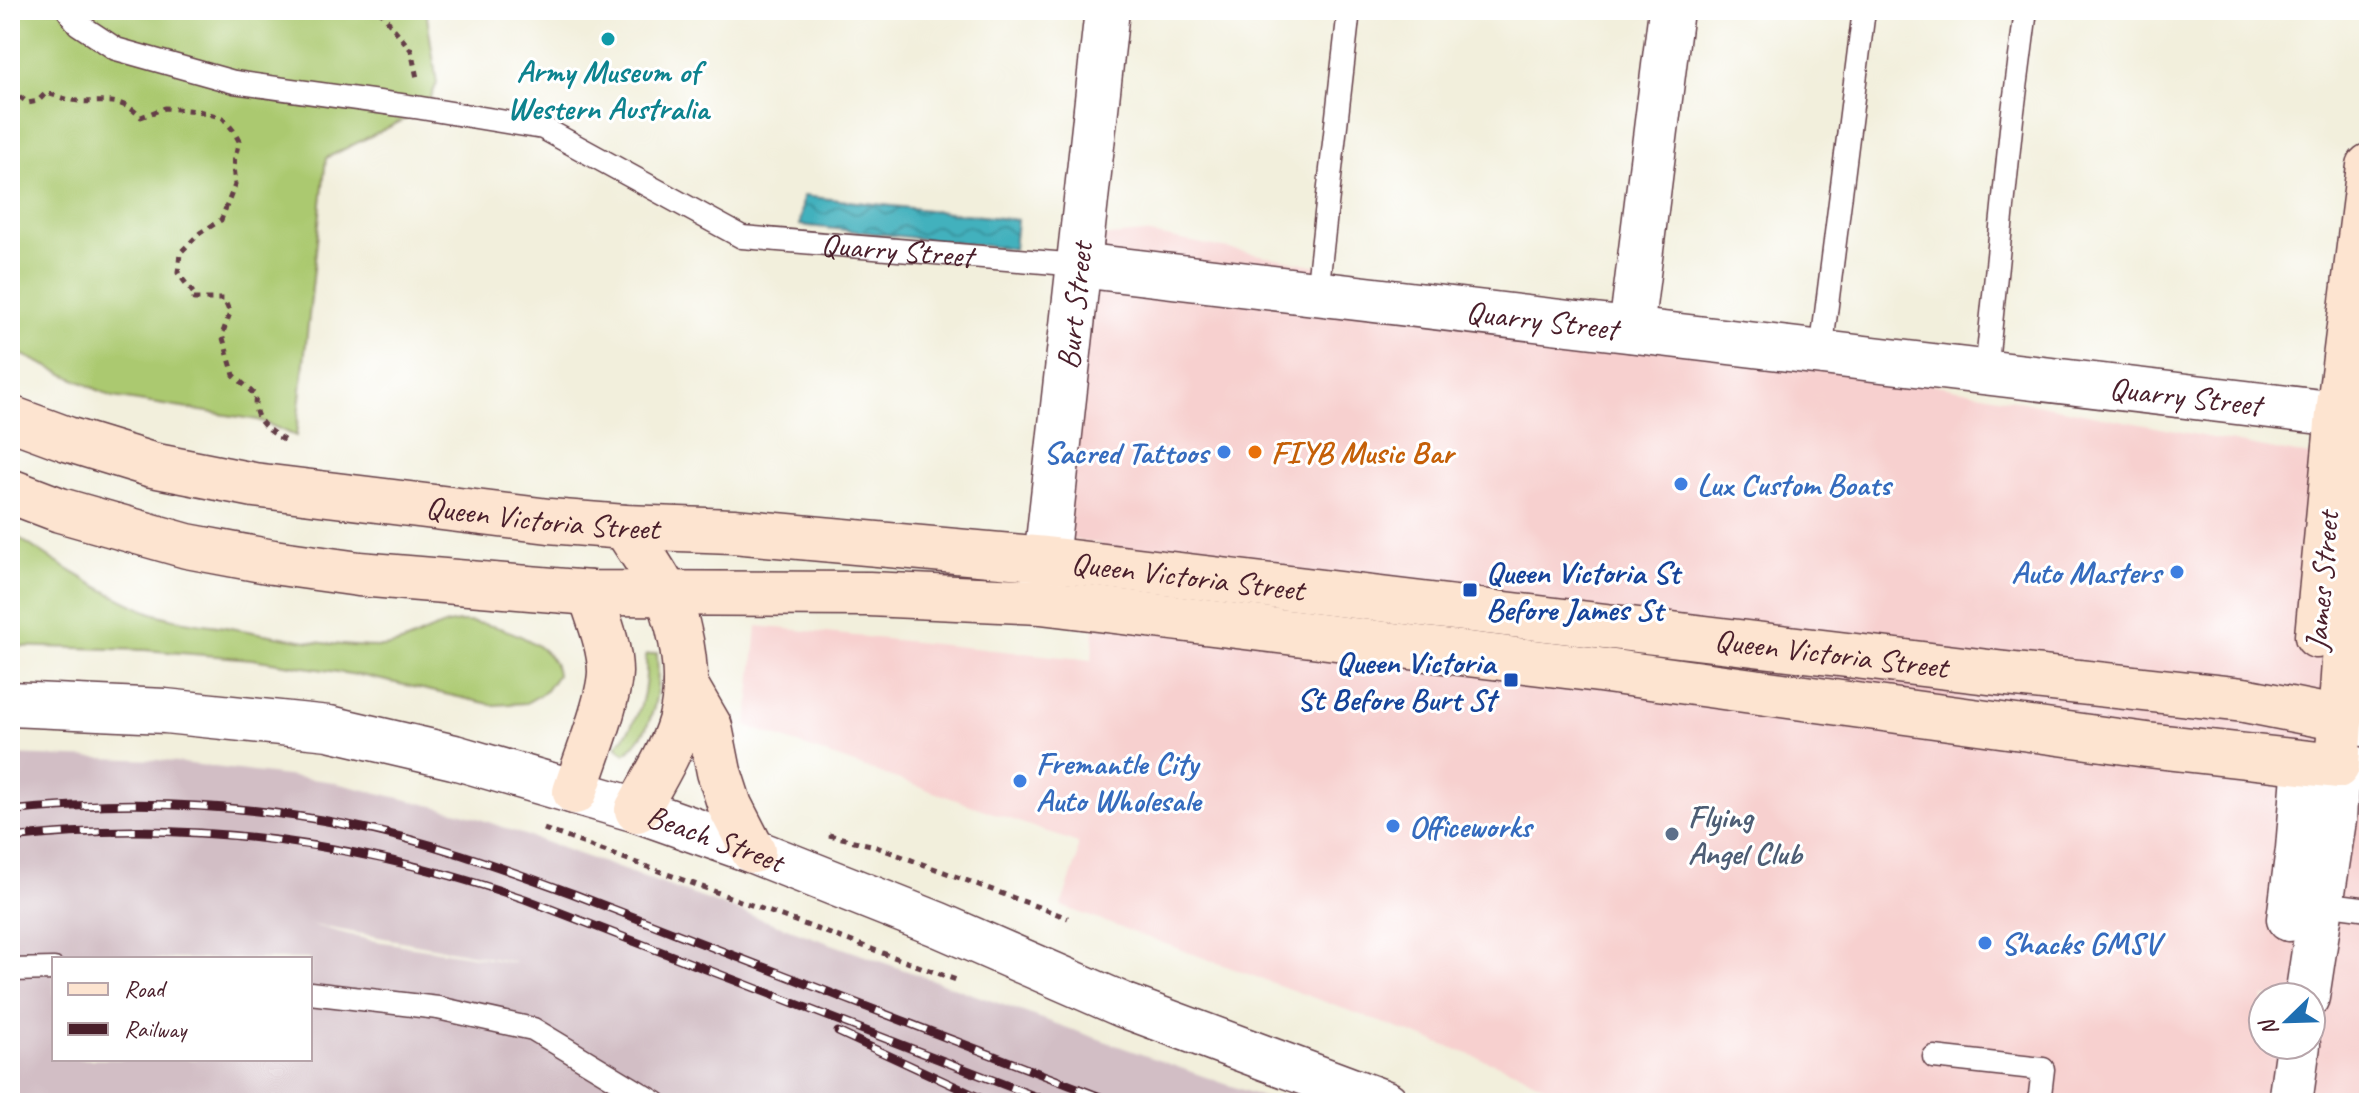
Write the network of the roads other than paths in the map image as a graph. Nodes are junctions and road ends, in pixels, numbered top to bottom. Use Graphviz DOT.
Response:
graph roads {
  1 [pos="68,10"];
  2 [pos="1107,10"];
  3 [pos="1349,10"];
  4 [pos="1671,10"];
  5 [pos="1864,10"];
  6 [pos="2026,10"];
  7 [pos="2369,166"];
  8 [pos="1079,265"];
  9 [pos="1317,293"];
  10 [pos="1631,330"];
  11 [pos="1821,353"];
  12 [pos="1986,373"];
  13 [pos="10,418"];
  14 [pos="2353,427"];
  15 [pos="10,491"];
  16 [pos="625,527"];
  17 [pos="1046,559"];
  18 [pos="590,593"];
  19 [pos="666,594"];
  20 [pos="1041,602"];
  21 [pos="685,684"];
  22 [pos="10,704"];
  23 [pos="2340,719"];
  24 [pos="2337,767"];
  25 [pos="575,792"];
  26 [pos="637,810"];
  27 [pos="753,851"];
  28 [pos="2322,903"];
  29 [pos="2369,909"];
  30 [pos="52,969"];
  31 [pos="10,970"];
  32 [pos="2280,981"];
  33 [pos="2310,981"];
  34 [pos="312,993"];
  35 [pos="1934,1057"];
  36 [pos="2269,1061"];
  37 [pos="2296,1061"];
  38 [pos="656,1103"];
  39 [pos="1386,1103"];
  40 [pos="2039,1103"];
  41 [pos="2262,1103"];
  42 [pos="2290,1103"];
  1 -- 8 [label="lane, Quarry Street"];
  2 -- 8 [label="street, Burt Street"];
  3 -- 9 [label="lane"];
  4 -- 10 [label="street"];
  5 -- 11 [label="lane"];
  6 -- 12 [label="lane"];
  7 -- 14 [label="main road, James Street"];
  8 -- 9 [label="street, Quarry Street"];
  8 -- 17 [label="street, Burt Street"];
  9 -- 10 [label="street, Quarry Street"];
  10 -- 11 [label="street, Quarry Street"];
  11 -- 12 [label="street, Quarry Street"];
  12 -- 14 [label="street, Quarry Street"];
  13 -- 16 [label="main road, Queen Victoria Street"];
  14 -- 23 [label="main road, James Street"];
  15 -- 18 [label="main road, Queen Victoria Street"];
  16 -- 17 [label="main road, Queen Victoria Street"];
  16 -- 19 [label="main road"];
  17 -- 20 [label="street, Burt Street"];
  17 -- 23 [label="main road, Queen Victoria Street"];
  18 -- 19 [label="main road, Queen Victoria Street"];
  18 -- 25 [label="main road"];
  19 -- 20 [label="main road, Queen Victoria Street"];
  19 -- 21 [label="main road"];
  20 -- 24 [label="main road, Queen Victoria Street"];
  21 -- 26 [label="main road"];
  21 -- 27 [label="main road"];
  22 -- 25 [label="street, Beach Street"];
  23 -- 24 [label="main road, James Street"];
  24 -- 28 [label="street, James Street"];
  24 -- 32 [label="street, James Street"];
  25 -- 26 [label="street, Beach Street"];
  26 -- 27 [label="street, Beach Street"];
  27 -- 39 [label="street, Beach Street"];
  28 -- 29 [label="lane"];
  28 -- 33 [label="street, James Street"];
  30 -- 31 [label="lane"];
  34 -- 38 [label="lane"];
  35 -- 40 [label="lane"];
  36 -- 41 [label="street"];
  37 -- 42 [label="street"];
}
